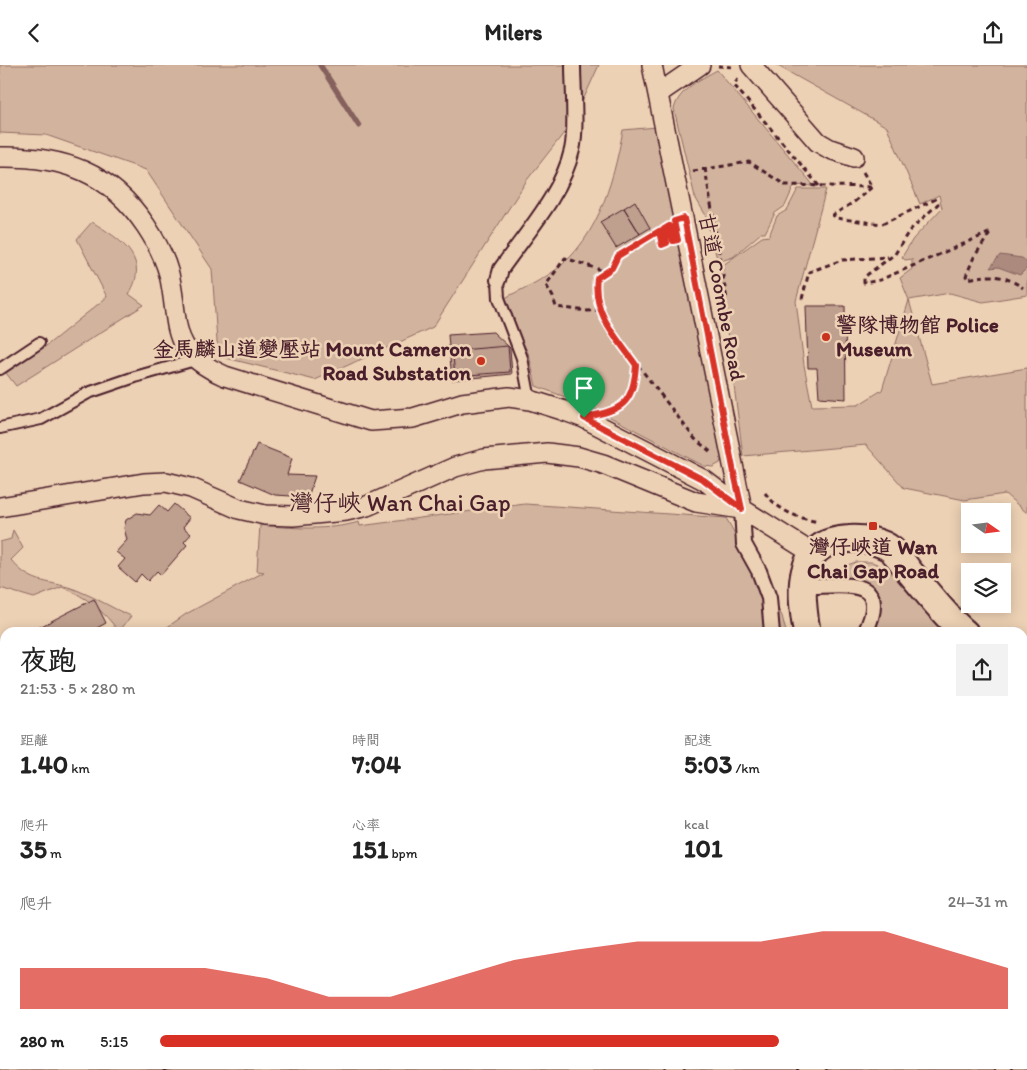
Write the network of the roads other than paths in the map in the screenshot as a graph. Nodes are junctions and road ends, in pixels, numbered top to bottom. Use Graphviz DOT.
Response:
graph roads {
  1 [pos="573,65"];
  2 [pos="652,65"];
  3 [pos="707,66"];
  4 [pos="743,69"];
  5 [pos="659,93"];
  6 [pos="0,157"];
  7 [pos="854,157"];
  8 [pos="498,280"];
  9 [pos="38,343"];
  10 [pos="195,360"];
  11 [pos="0,369"];
  12 [pos="530,400"];
  13 [pos="0,428"];
  14 [pos="0,507"];
  15 [pos="742,509"];
  16 [pos="812,553"];
  17 [pos="803,586"];
  18 [pos="771,627"];
  19 [pos="806,627"];
  20 [pos="867,627"];
  21 [pos="959,627"];
  1 -- 8 [label="street"];
  2 -- 5 [label="street, 甘道 Coombe Road"];
  3 -- 5 [label="street"];
  4 -- 7 [label="street"];
  5 -- 15 [label="street, 甘道 Coombe Road"];
  6 -- 10 [label="street"];
  8 -- 12 [label="lane"];
  9 -- 11 [label="lane"];
  10 -- 12 [label="street"];
  10 -- 13 [label="lane"];
  12 -- 15 [label="street"];
  14 -- 15 [label="street"];
  15 -- 16 [label="street"];
  15 -- 18 [label="street"];
  16 -- 17 [label="main road"];
  16 -- 21 [label="main road"];
  17 -- 19 [label="main road"];
  17 -- 20 [label="street"];
}
